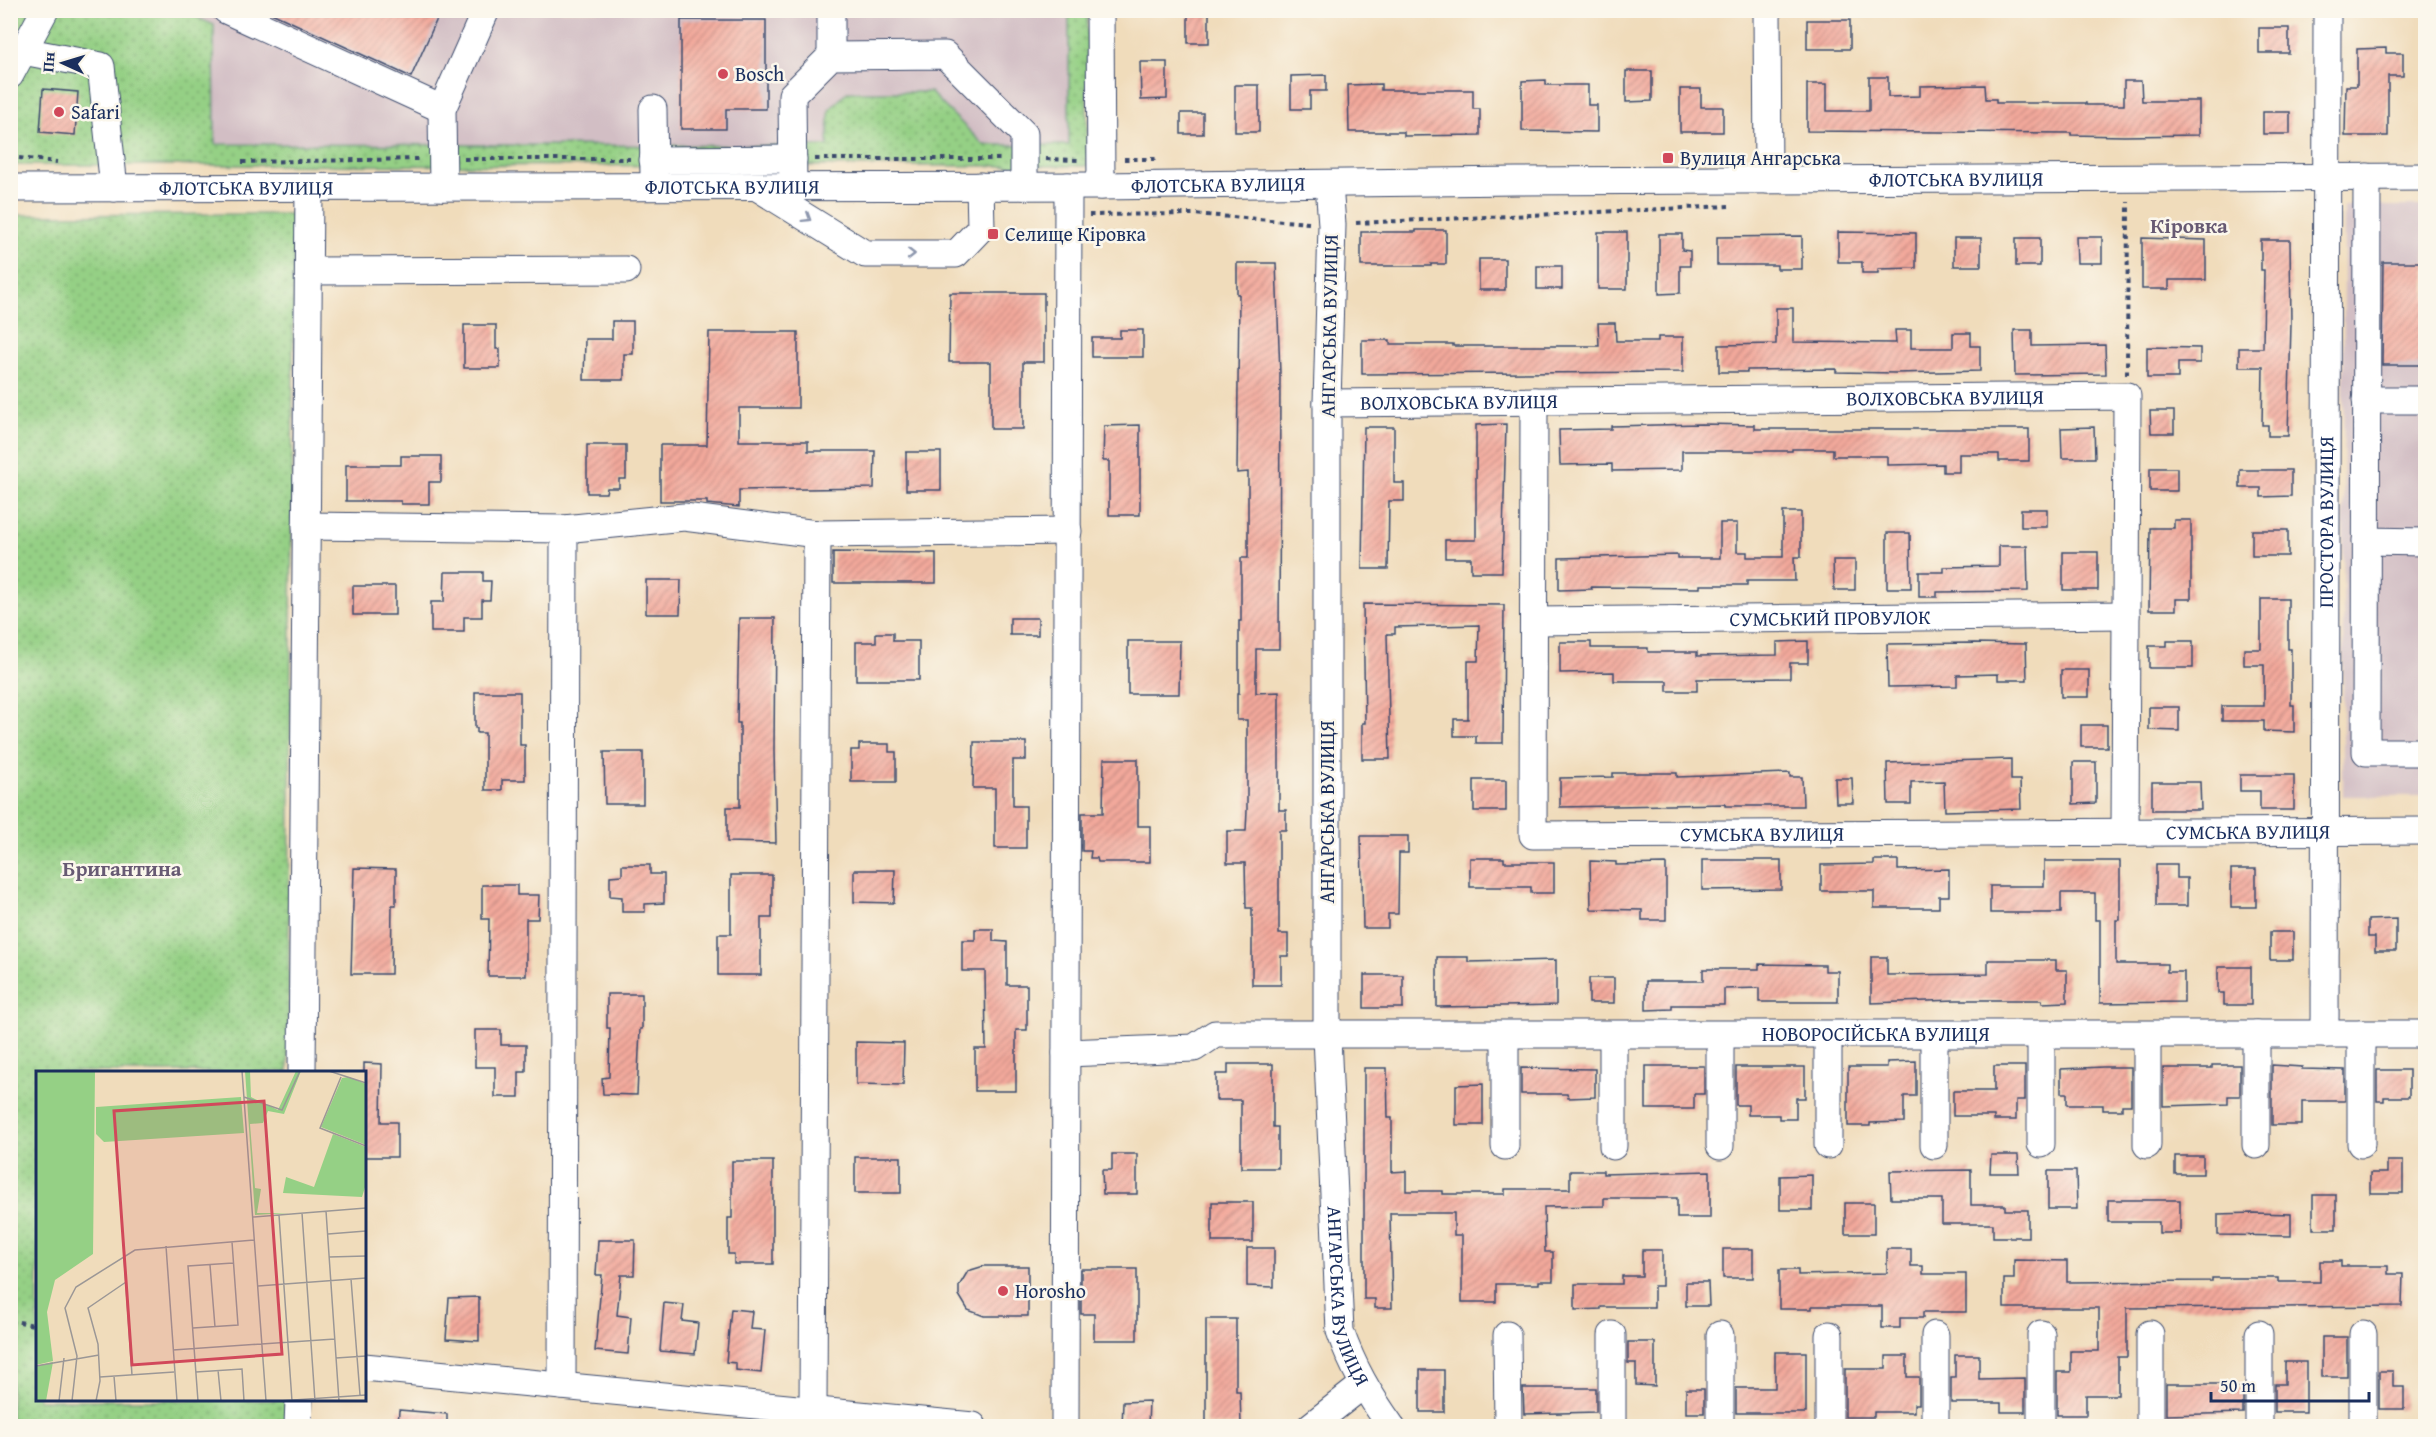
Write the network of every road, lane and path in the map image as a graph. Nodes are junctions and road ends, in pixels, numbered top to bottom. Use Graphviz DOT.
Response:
graph roads {
  1 [pos="45,10"];
  2 [pos="226,10"];
  3 [pos="486,10"];
  4 [pos="831,10"];
  5 [pos="1100,10"];
  6 [pos="1767,10"];
  7 [pos="2326,10"];
  8 [pos="23,51"];
  9 [pos="831,56"];
  10 [pos="10,75"];
  11 [pos="442,109"];
  12 [pos="653,109"];
  13 [pos="10,157"];
  14 [pos="443,159"];
  15 [pos="793,159"];
  16 [pos="1024,159"];
  17 [pos="653,160"];
  18 [pos="1101,160"];
  19 [pos="238,162"];
  20 [pos="65,163"];
  21 [pos="2326,177"];
  22 [pos="2367,177"];
  23 [pos="2426,177"];
  24 [pos="1768,180"];
  25 [pos="1329,184"];
  26 [pos="980,186"];
  27 [pos="1024,186"];
  28 [pos="1068,186"];
  29 [pos="1101,186"];
  30 [pos="443,187"];
  31 [pos="654,187"];
  32 [pos="758,187"];
  33 [pos="793,187"];
  34 [pos="10,188"];
  35 [pos="114,188"];
  36 [pos="309,188"];
  37 [pos="2139,202"];
  38 [pos="1738,206"];
  39 [pos="1068,215"];
  40 [pos="1332,225"];
  41 [pos="626,270"];
  42 [pos="309,271"];
  43 [pos="2127,396"];
  44 [pos="2366,400"];
  45 [pos="2426,400"];
  46 [pos="1534,402"];
  47 [pos="1327,403"];
  48 [pos="306,526"];
  49 [pos="564,529"];
  50 [pos="1068,531"];
  51 [pos="817,534"];
  52 [pos="2366,542"];
  53 [pos="2426,542"];
  54 [pos="2126,615"];
  55 [pos="1534,621"];
  56 [pos="2426,752"];
  57 [pos="2325,831"];
  58 [pos="2426,831"];
  59 [pos="2125,832"];
  60 [pos="2256,1034"];
  61 [pos="2325,1034"];
  62 [pos="2361,1034"];
  63 [pos="2426,1034"];
  64 [pos="1613,1035"];
  65 [pos="1720,1035"];
  66 [pos="1828,1035"];
  67 [pos="1934,1035"];
  68 [pos="2041,1035"];
  69 [pos="2147,1035"];
  70 [pos="1327,1036"];
  71 [pos="1505,1036"];
  72 [pos="1066,1053"];
  73 [pos="302,1071"];
  74 [pos="2041,1144"];
  75 [pos="2361,1144"];
  76 [pos="1828,1145"];
  77 [pos="1934,1145"];
  78 [pos="2147,1145"];
  79 [pos="2256,1145"];
  80 [pos="1505,1146"];
  81 [pos="1614,1146"];
  82 [pos="1720,1146"];
  83 [pos="10,1320"];
  84 [pos="36,1326"];
  85 [pos="2041,1334"];
  86 [pos="2150,1334"];
  87 [pos="2259,1334"];
  88 [pos="2363,1334"];
  89 [pos="1507,1335"];
  90 [pos="1612,1335"];
  91 [pos="1720,1335"];
  92 [pos="1829,1335"];
  93 [pos="1935,1335"];
  94 [pos="366,1367"];
  95 [pos="1363,1385"];
  96 [pos="562,1386"];
  97 [pos="299,1401"];
  98 [pos="813,1411"];
  99 [pos="298,1426"];
  100 [pos="973,1426"];
  101 [pos="1065,1426"];
  102 [pos="1311,1426"];
  103 [pos="1391,1426"];
  104 [pos="1508,1426"];
  105 [pos="1612,1426"];
  106 [pos="1720,1426"];
  107 [pos="1829,1426"];
  108 [pos="1935,1426"];
  109 [pos="2041,1426"];
  110 [pos="2151,1426"];
  111 [pos="2259,1426"];
  112 [pos="2363,1426"];
  1 -- 8 [label="street"];
  2 -- 11 [label="street"];
  3 -- 11 [label="street"];
  4 -- 9 [label="street"];
  5 -- 18 [label="street"];
  6 -- 24 [label="street"];
  7 -- 21 [label="street, ПРОСТОРА ВУЛИЦЯ"];
  8 -- 10 [label="street"];
  8 -- 35 [label="street"];
  9 -- 15 [label="street"];
  9 -- 16 [label="street"];
  11 -- 14 [label="street"];
  12 -- 17 [label="street"];
  13 -- 20 [label="path"];
  14 -- 17 [label="path"];
  14 -- 19 [label="path"];
  14 -- 30 [label="street"];
  15 -- 16 [label="path"];
  15 -- 17 [label="street"];
  15 -- 33 [label="street"];
  16 -- 18 [label="path"];
  16 -- 27 [label="street"];
  17 -- 31 [label="street"];
  18 -- 29 [label="street"];
  21 -- 22 [label="street, ФЛОТСЬКА ВУЛИЦЯ"];
  21 -- 24 [label="street, ФЛОТСЬКА ВУЛИЦЯ"];
  21 -- 57 [label="street, ПРОСТОРА ВУЛИЦЯ"];
  22 -- 23 [label="street, ФЛОТСЬКА ВУЛИЦЯ"];
  22 -- 44 [label="street"];
  24 -- 25 [label="street, ФЛОТСЬКА ВУЛИЦЯ"];
  25 -- 29 [label="street, ФЛОТСЬКА ВУЛИЦЯ"];
  25 -- 40 [label="street, АНГАРСЬКА ВУЛИЦЯ"];
  26 -- 27 [label="street, ФЛОТСЬКА ВУЛИЦЯ"];
  32 -- 26 [label="street, one-way"];
  26 -- 33 [label="street, ФЛОТСЬКА ВУЛИЦЯ"];
  27 -- 28 [label="street, ФЛОТСЬКА ВУЛИЦЯ"];
  28 -- 29 [label="street, ФЛОТСЬКА ВУЛИЦЯ"];
  28 -- 39 [label="street"];
  30 -- 31 [label="street, ФЛОТСЬКА ВУЛИЦЯ"];
  30 -- 36 [label="street, ФЛОТСЬКА ВУЛИЦЯ"];
  31 -- 32 [label="street, ФЛОТСЬКА ВУЛИЦЯ"];
  32 -- 33 [label="street, ФЛОТСЬКА ВУЛИЦЯ"];
  34 -- 35 [label="street, ФЛОТСЬКА ВУЛИЦЯ"];
  35 -- 36 [label="street, ФЛОТСЬКА ВУЛИЦЯ"];
  36 -- 42 [label="street"];
  37 -- 43 [label="path"];
  38 -- 40 [label="path"];
  39 -- 40 [label="path"];
  39 -- 50 [label="street"];
  40 -- 47 [label="street, АНГАРСЬКА ВУЛИЦЯ"];
  41 -- 42 [label="street"];
  42 -- 48 [label="street"];
  43 -- 46 [label="street, ВОЛХОВСЬКА ВУЛИЦЯ"];
  43 -- 54 [label="street"];
  44 -- 45 [label="street"];
  44 -- 52 [label="street"];
  46 -- 47 [label="street, ВОЛХОВСЬКА ВУЛИЦЯ"];
  46 -- 55 [label="street, СУМСЬКА ВУЛИЦЯ"];
  47 -- 70 [label="street, АНГАРСЬКА ВУЛИЦЯ"];
  48 -- 49 [label="street"];
  48 -- 73 [label="street"];
  49 -- 51 [label="street"];
  49 -- 96 [label="street"];
  50 -- 51 [label="street"];
  50 -- 72 [label="street"];
  51 -- 98 [label="street"];
  52 -- 53 [label="street"];
  52 -- 56 [label="street"];
  54 -- 55 [label="street, СУМСЬКИЙ ПРОВУЛОК"];
  54 -- 59 [label="street"];
  55 -- 59 [label="street, СУМСЬКА ВУЛИЦЯ"];
  57 -- 58 [label="street, СУМСЬКА ВУЛИЦЯ"];
  57 -- 59 [label="street, СУМСЬКА ВУЛИЦЯ"];
  57 -- 61 [label="street, ПРОСТОРА ВУЛИЦЯ"];
  60 -- 61 [label="street, НОВОРОСІЙСЬКА ВУЛИЦЯ"];
  60 -- 69 [label="street, НОВОРОСІЙСЬКА ВУЛИЦЯ"];
  60 -- 79 [label="street"];
  61 -- 62 [label="street, НОВОРОСІЙСЬКА ВУЛИЦЯ"];
  62 -- 63 [label="street, НОВОРОСІЙСЬКА ВУЛИЦЯ"];
  62 -- 75 [label="street"];
  64 -- 65 [label="street, НОВОРОСІЙСЬКА ВУЛИЦЯ"];
  64 -- 71 [label="street, НОВОРОСІЙСЬКА ВУЛИЦЯ"];
  64 -- 81 [label="street"];
  65 -- 66 [label="street, НОВОРОСІЙСЬКА ВУЛИЦЯ"];
  65 -- 82 [label="street"];
  66 -- 67 [label="street, НОВОРОСІЙСЬКА ВУЛИЦЯ"];
  66 -- 76 [label="street"];
  67 -- 68 [label="street, НОВОРОСІЙСЬКА ВУЛИЦЯ"];
  67 -- 77 [label="street"];
  68 -- 69 [label="street, НОВОРОСІЙСЬКА ВУЛИЦЯ"];
  68 -- 74 [label="street"];
  69 -- 78 [label="street"];
  70 -- 71 [label="street, НОВОРОСІЙСЬКА ВУЛИЦЯ"];
  70 -- 72 [label="street, НОВОРОСІЙСЬКА ВУЛИЦЯ"];
  70 -- 95 [label="street, АНГАРСЬКА ВУЛИЦЯ"];
  71 -- 80 [label="street"];
  72 -- 101 [label="street"];
  83 -- 84 [label="path"];
  85 -- 109 [label="street"];
  86 -- 110 [label="street"];
  87 -- 111 [label="street"];
  88 -- 112 [label="street"];
  89 -- 104 [label="street"];
  90 -- 105 [label="street"];
  91 -- 106 [label="street"];
  92 -- 107 [label="street"];
  93 -- 108 [label="street"];
  94 -- 96 [label="street"];
  95 -- 102 [label="street"];
  95 -- 103 [label="street, АНГАРСЬКА ВУЛИЦЯ"];
  96 -- 98 [label="street"];
  97 -- 99 [label="street"];
  98 -- 100 [label="street"];
}
